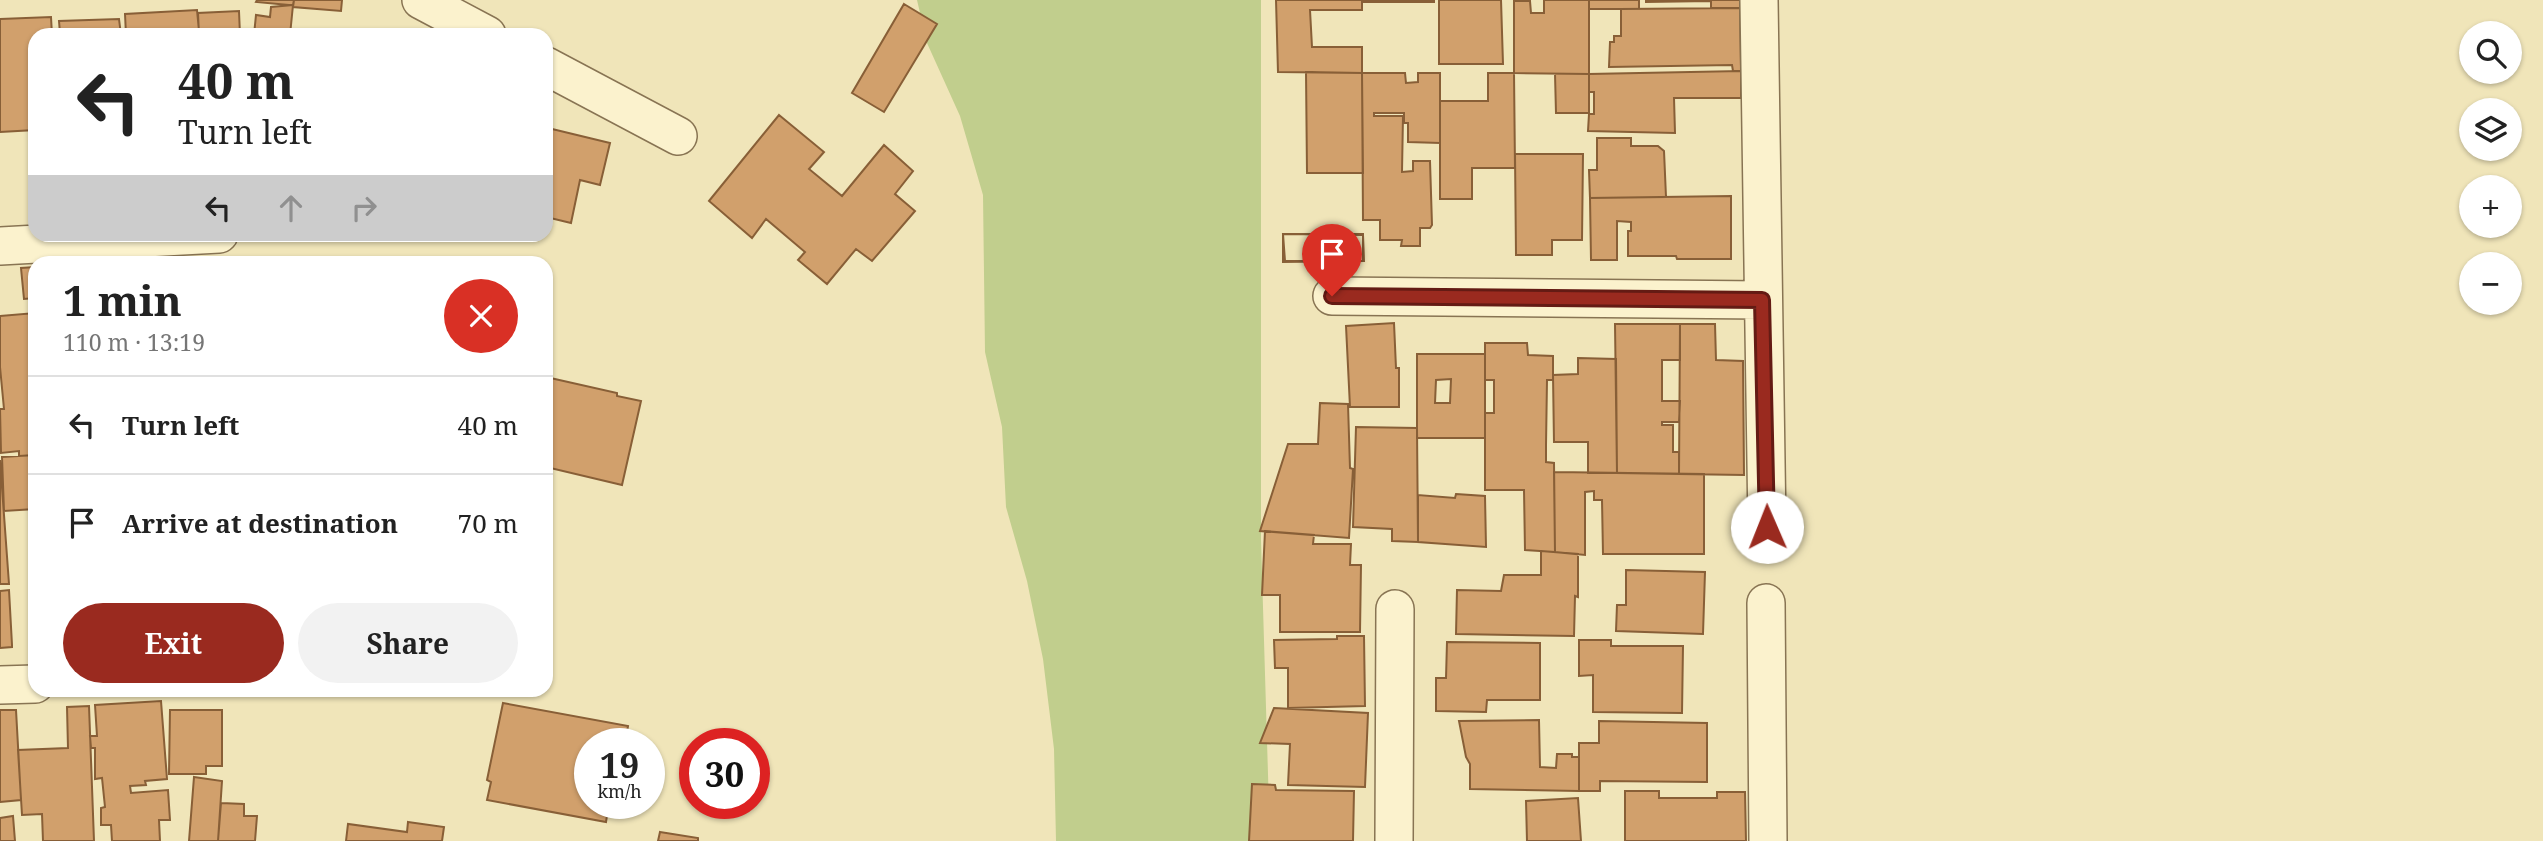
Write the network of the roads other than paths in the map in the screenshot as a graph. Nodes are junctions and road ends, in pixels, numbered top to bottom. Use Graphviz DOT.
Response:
graph roads {
  1 [pos="421,0"];
  2 [pos="1759,0"];
  3 [pos="474,28"];
  4 [pos="553,70"];
  5 [pos="678,136"];
  6 [pos="73,242"];
  7 [pos="0,246"];
  8 [pos="1332,296"];
  9 [pos="1762,300"];
  10 [pos="1767,527"];
  11 [pos="1766,603"];
  12 [pos="1395,609"];
  13 [pos="28,684"];
  14 [pos="0,685"];
  15 [pos="1394,841"];
  16 [pos="1768,841"];
  1 -- 3 [label="street"];
  2 -- 9 [label="street"];
  4 -- 5 [label="street"];
  6 -- 7 [label="street"];
  8 -- 9 [label="street"];
  9 -- 10 [label="street"];
  11 -- 16 [label="street"];
  12 -- 15 [label="street"];
  13 -- 14 [label="street"];
}
